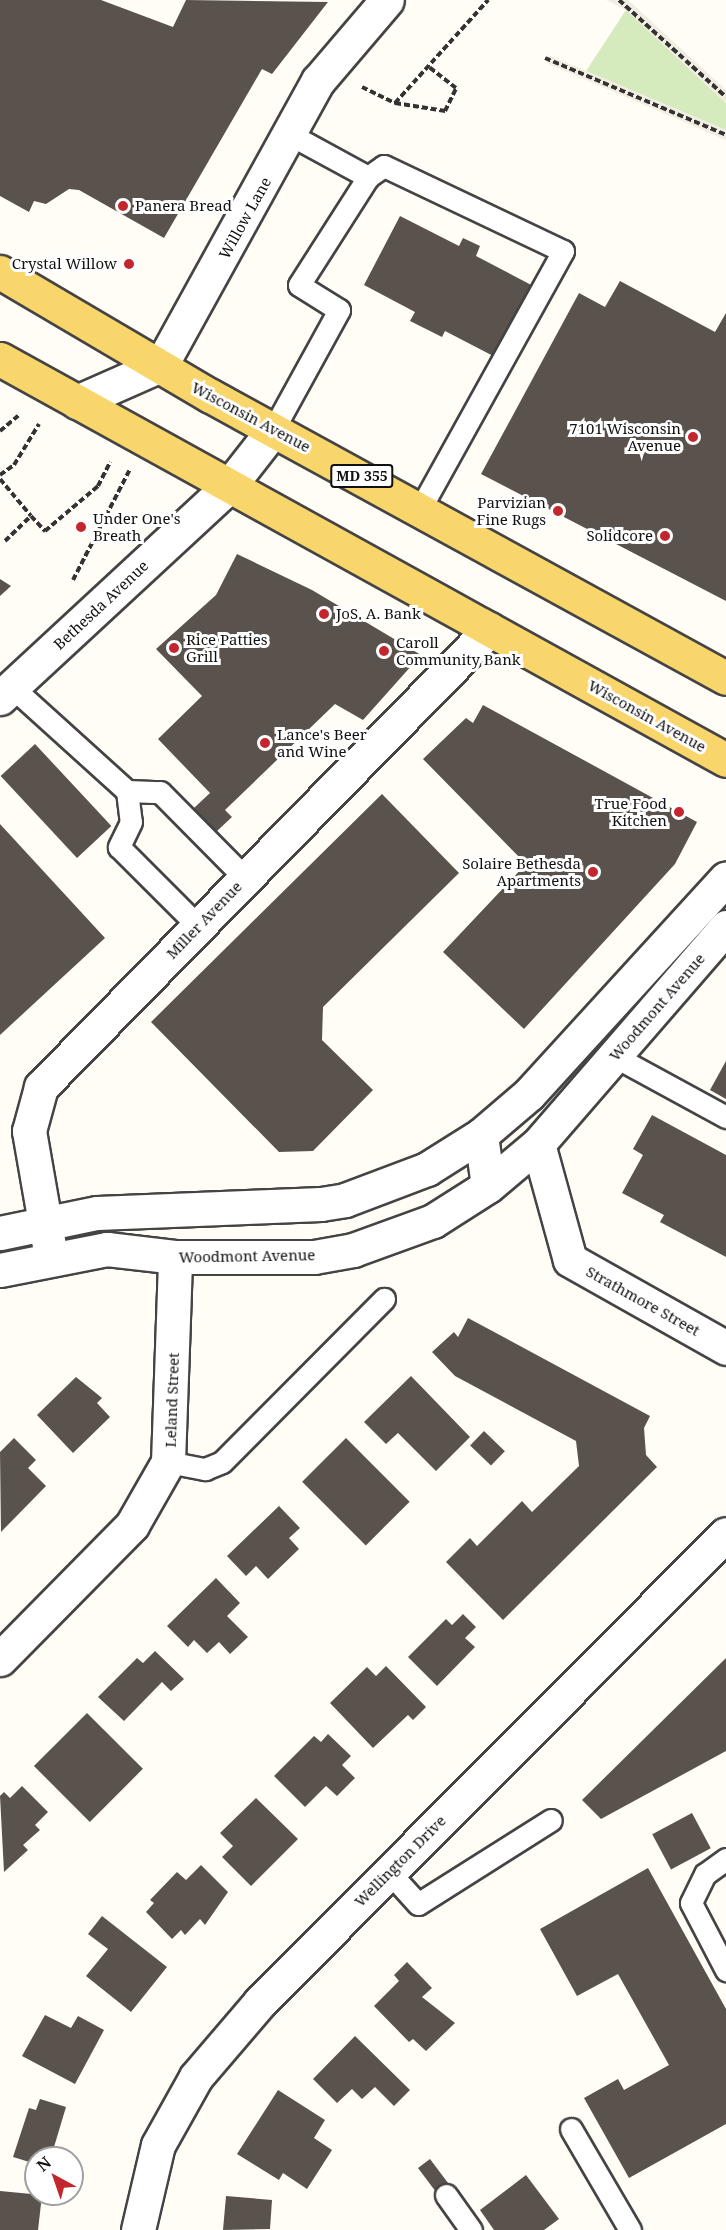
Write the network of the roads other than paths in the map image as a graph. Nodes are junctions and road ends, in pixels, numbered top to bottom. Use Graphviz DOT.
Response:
graph roads {
  1 [pos="387,0"];
  2 [pos="291,135"];
  3 [pos="368,177"];
  4 [pos="0,272"];
  5 [pos="0,358"];
  6 [pos="161,365"];
  7 [pos="76,402"];
  8 [pos="273,430"];
  9 [pos="230,485"];
  10 [pos="421,507"];
  11 [pos="490,629"];
  12 [pos="726,678"];
  13 [pos="6,693"];
  14 [pos="726,760"];
  15 [pos="127,791"];
  16 [pos="245,878"];
  17 [pos="726,878"];
  18 [pos="198,926"];
  19 [pos="726,927"];
  20 [pos="614,1056"];
  21 [pos="726,1117"];
  22 [pos="481,1135"];
  23 [pos="537,1144"];
  24 [pos="488,1186"];
  25 [pos="44,1221"];
  26 [pos="0,1233"];
  27 [pos="51,1257"];
  28 [pos="175,1257"];
  29 [pos="0,1270"];
  30 [pos="384,1299"];
  31 [pos="726,1348"];
  32 [pos="168,1462"];
  33 [pos="726,1534"];
  34 [pos="0,1659"];
  35 [pos="551,1820"];
  36 [pos="726,1859"];
  37 [pos="389,1872"];
  38 [pos="726,1970"];
  39 [pos="570,2129"];
  40 [pos="446,2195"];
  41 [pos="138,2230"];
  42 [pos="471,2230"];
  43 [pos="630,2230"];
  1 -- 2 [label="street, Willow Lane"];
  2 -- 3 [label="lane"];
  2 -- 6 [label="street, Willow Lane"];
  3 -- 8 [label="lane"];
  3 -- 10 [label="lane"];
  4 -- 6 [label="main road, Wisconsin Avenue / MD 355"];
  5 -- 7 [label="main road, Wisconsin Avenue"];
  6 -- 7 [label="street"];
  6 -- 8 [label="main road, Wisconsin Avenue / MD 355"];
  7 -- 9 [label="main road, Wisconsin Avenue"];
  8 -- 9 [label="street, Bethesda Avenue"];
  8 -- 10 [label="main road, Wisconsin Avenue / MD 355"];
  9 -- 11 [label="main road, Wisconsin Avenue"];
  9 -- 13 [label="street, Bethesda Avenue"];
  10 -- 12 [label="main road, Wisconsin Avenue / MD 355"];
  11 -- 14 [label="main road, Wisconsin Avenue"];
  11 -- 16 [label="street, Miller Avenue"];
  13 -- 15 [label="lane"];
  15 -- 16 [label="lane"];
  15 -- 18 [label="lane"];
  16 -- 18 [label="street, Miller Avenue"];
  17 -- 22 [label="street"];
  18 -- 25 [label="street, Miller Avenue"];
  19 -- 20 [label="street, Woodmont Avenue"];
  20 -- 21 [label="lane"];
  20 -- 23 [label="street, Woodmont Avenue"];
  22 -- 24 [label="street"];
  22 -- 25 [label="street"];
  23 -- 24 [label="street, Woodmont Avenue"];
  23 -- 31 [label="street, Strathmore Street"];
  24 -- 28 [label="street, Woodmont Avenue"];
  25 -- 26 [label="street"];
  25 -- 27 [label="street, Miller Avenue"];
  27 -- 28 [label="street, Woodmont Avenue"];
  27 -- 29 [label="street, Woodmont Avenue"];
  28 -- 32 [label="street, Leland Street"];
  30 -- 32 [label="lane"];
  32 -- 34 [label="street, Leland Street"];
  33 -- 37 [label="street, Wellington Drive"];
  35 -- 37 [label="lane"];
  36 -- 38 [label="lane"];
  37 -- 41 [label="street, Wellington Drive"];
  39 -- 43 [label="lane"];
  40 -- 42 [label="lane"];
}
